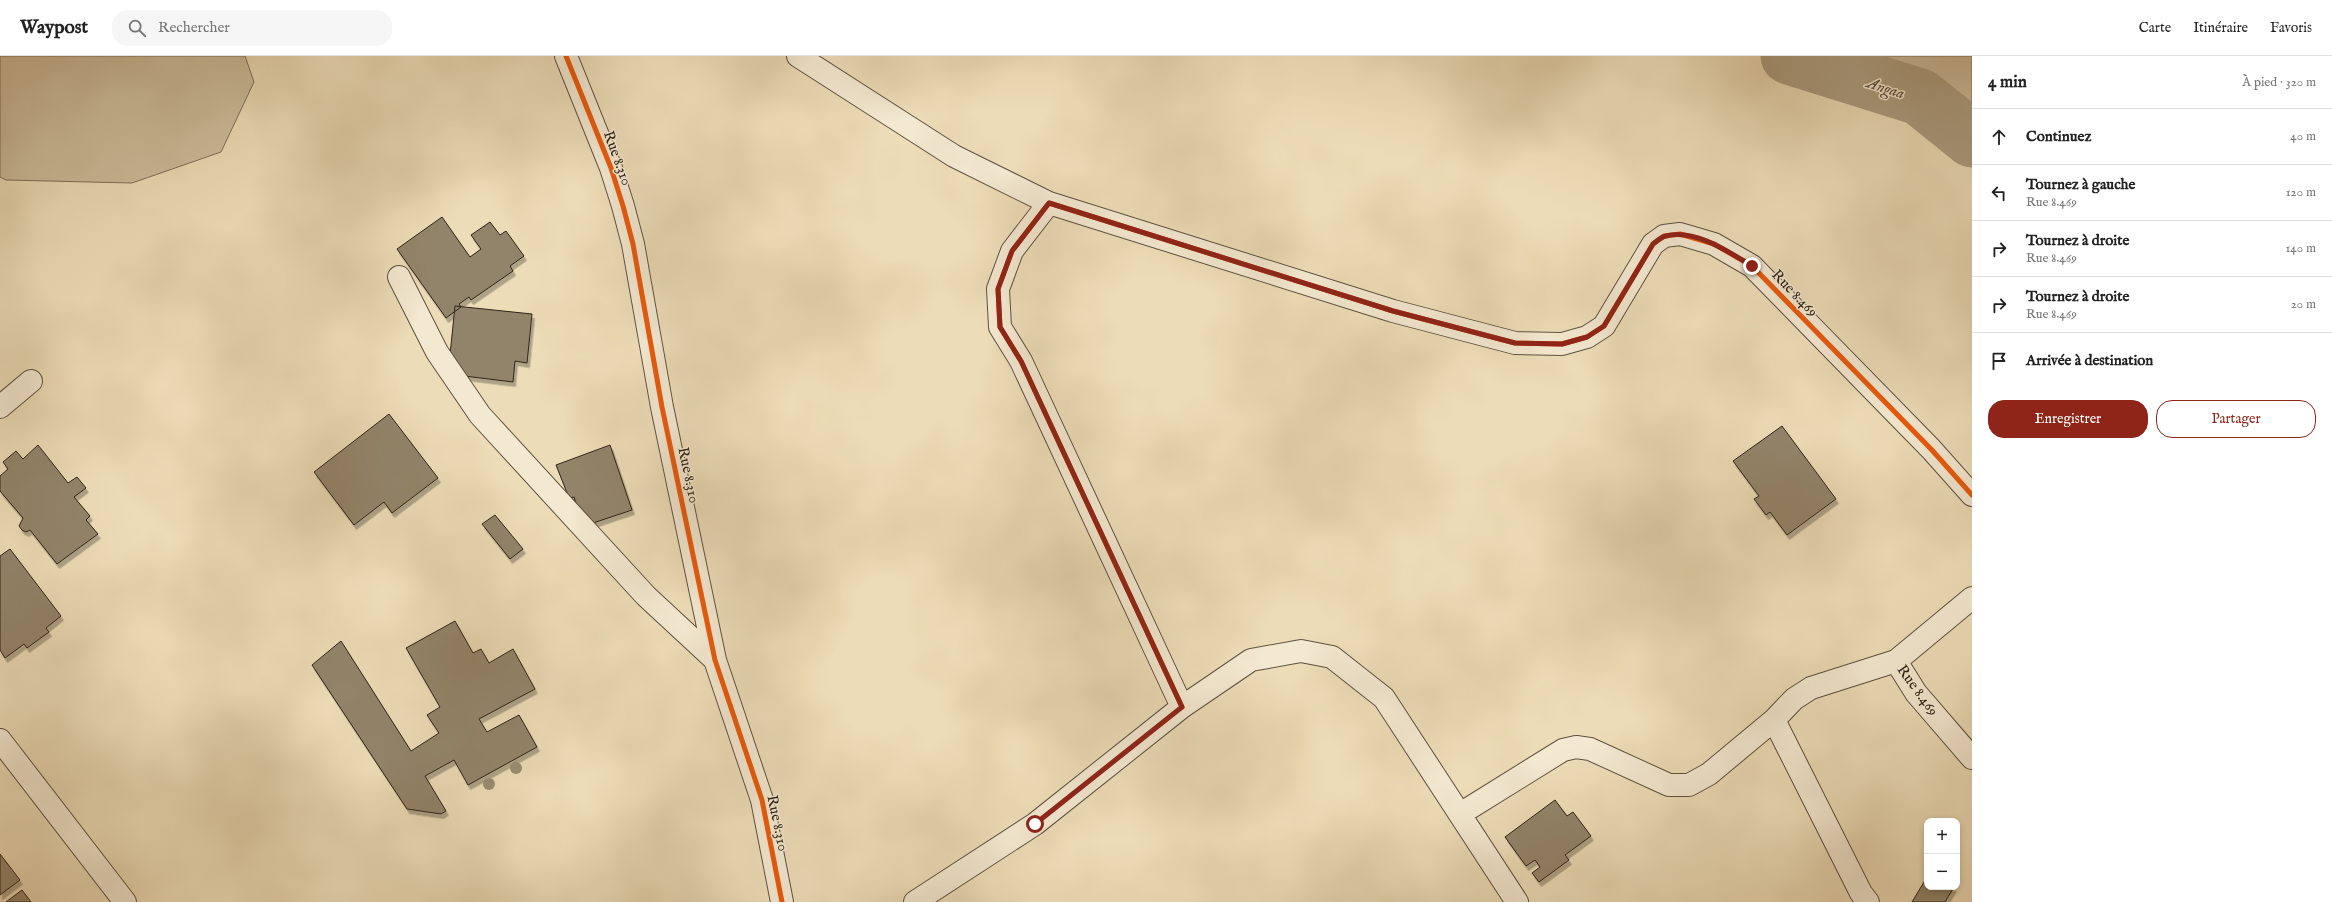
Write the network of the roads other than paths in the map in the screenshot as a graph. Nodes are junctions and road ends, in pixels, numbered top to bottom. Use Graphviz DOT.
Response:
graph roads {
  1 [pos="566,56"];
  2 [pos="798,56"];
  3 [pos="1049,203"];
  4 [pos="399,277"];
  5 [pos="31,381"];
  6 [pos="0,407"];
  7 [pos="1972,495"];
  8 [pos="1972,598"];
  9 [pos="715,660"];
  10 [pos="1896,661"];
  11 [pos="1182,707"];
  12 [pos="1774,720"];
  13 [pos="0,740"];
  14 [pos="1972,758"];
  15 [pos="1460,814"];
  16 [pos="125,902"];
  17 [pos="782,902"];
  18 [pos="915,902"];
  19 [pos="1517,902"];
  20 [pos="1868,902"];
  1 -- 9 [label="street, Rue 8.310"];
  2 -- 3 [label="street, Rue 8.469"];
  3 -- 7 [label="street, Rue 8.469"];
  3 -- 11 [label="street"];
  4 -- 9 [label="street"];
  5 -- 6 [label="street"];
  8 -- 10 [label="street, Rue 8.469"];
  9 -- 17 [label="street, Rue 8.310"];
  10 -- 12 [label="street"];
  10 -- 14 [label="street, Rue 8.469"];
  11 -- 15 [label="street"];
  11 -- 18 [label="street"];
  12 -- 15 [label="street"];
  12 -- 20 [label="street"];
  13 -- 16 [label="street"];
  15 -- 19 [label="street"];
}
